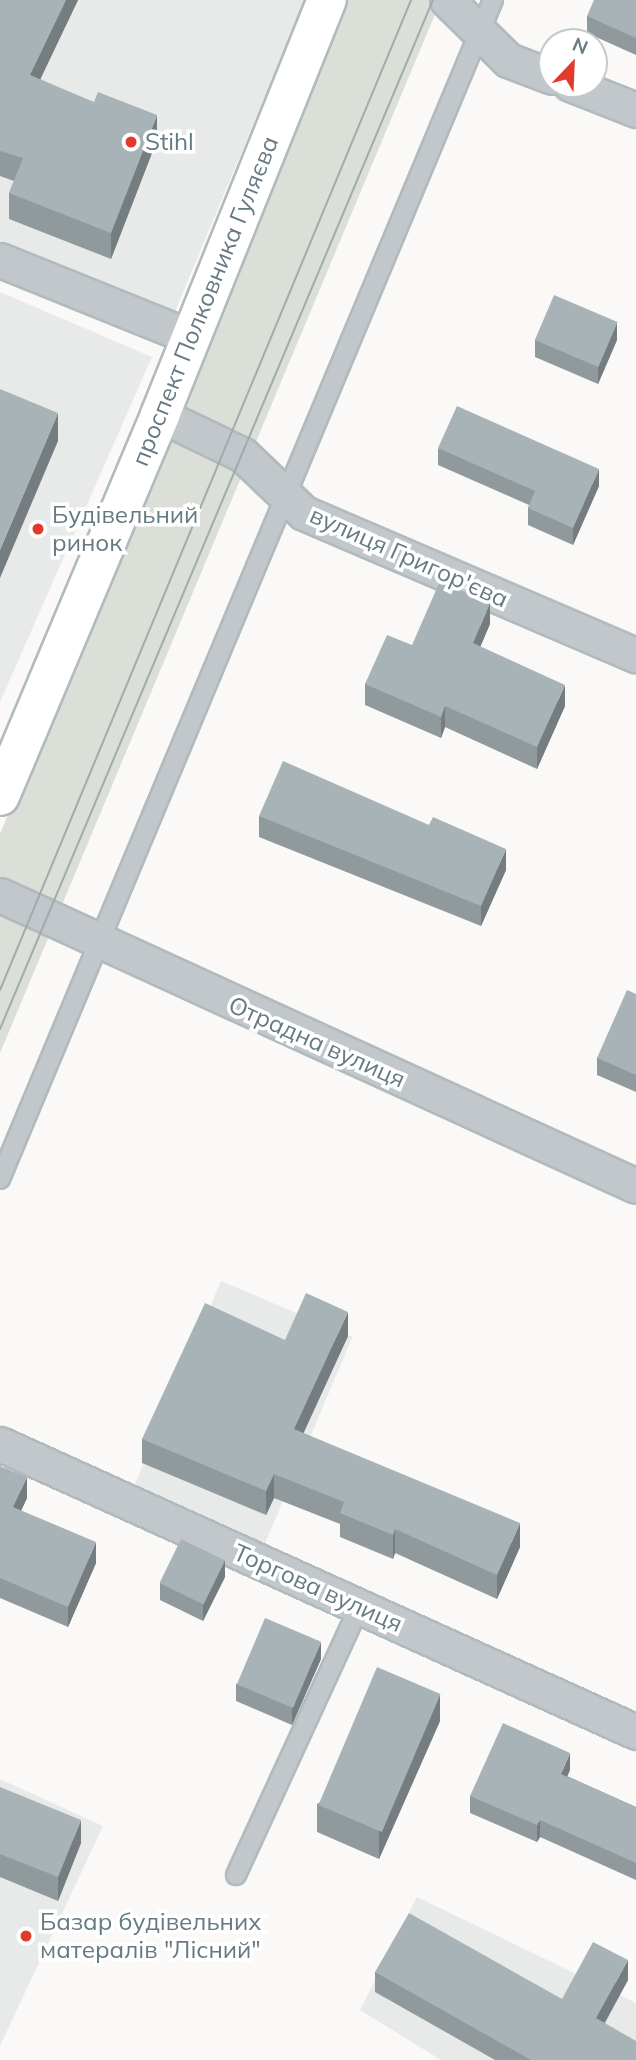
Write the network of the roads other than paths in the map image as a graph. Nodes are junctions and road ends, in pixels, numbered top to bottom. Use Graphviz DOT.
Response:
graph roads {
  1 [pos="327,0"];
  2 [pos="447,0"];
  3 [pos="492,0"];
  4 [pos="479,32"];
  5 [pos="538,72"];
  6 [pos="606,98"];
  7 [pos="636,110"];
  8 [pos="0,260"];
  9 [pos="191,337"];
  10 [pos="160,415"];
  11 [pos="285,495"];
  12 [pos="636,655"];
  13 [pos="0,796"];
  14 [pos="0,895"];
  15 [pos="96,941"];
  16 [pos="0,1179"];
  17 [pos="636,1186"];
  18 [pos="0,1444"];
  19 [pos="359,1607"];
  20 [pos="636,1732"];
  21 [pos="236,1875"];
  1 -- 9 [label="main road, проспект Полковника Гуляєва"];
  2 -- 4 [label="street"];
  3 -- 4 [label="lane"];
  4 -- 5 [label="street"];
  4 -- 11 [label="lane"];
  6 -- 7 [label="street"];
  8 -- 9 [label="street"];
  9 -- 10 [label="main road, проспект Полковника Гуляєва"];
  10 -- 11 [label="street, вулиця Григор'єва"];
  10 -- 13 [label="main road, проспект Полковника Гуляєва"];
  11 -- 12 [label="street, вулиця Григор'єва"];
  11 -- 15 [label="lane"];
  14 -- 15 [label="street, Отрадна вулиця"];
  15 -- 16 [label="lane"];
  15 -- 17 [label="street, Отрадна вулиця"];
  18 -- 19 [label="street, Торгова вулиця"];
  19 -- 20 [label="street, Торгова вулиця"];
  19 -- 21 [label="lane"];
}
